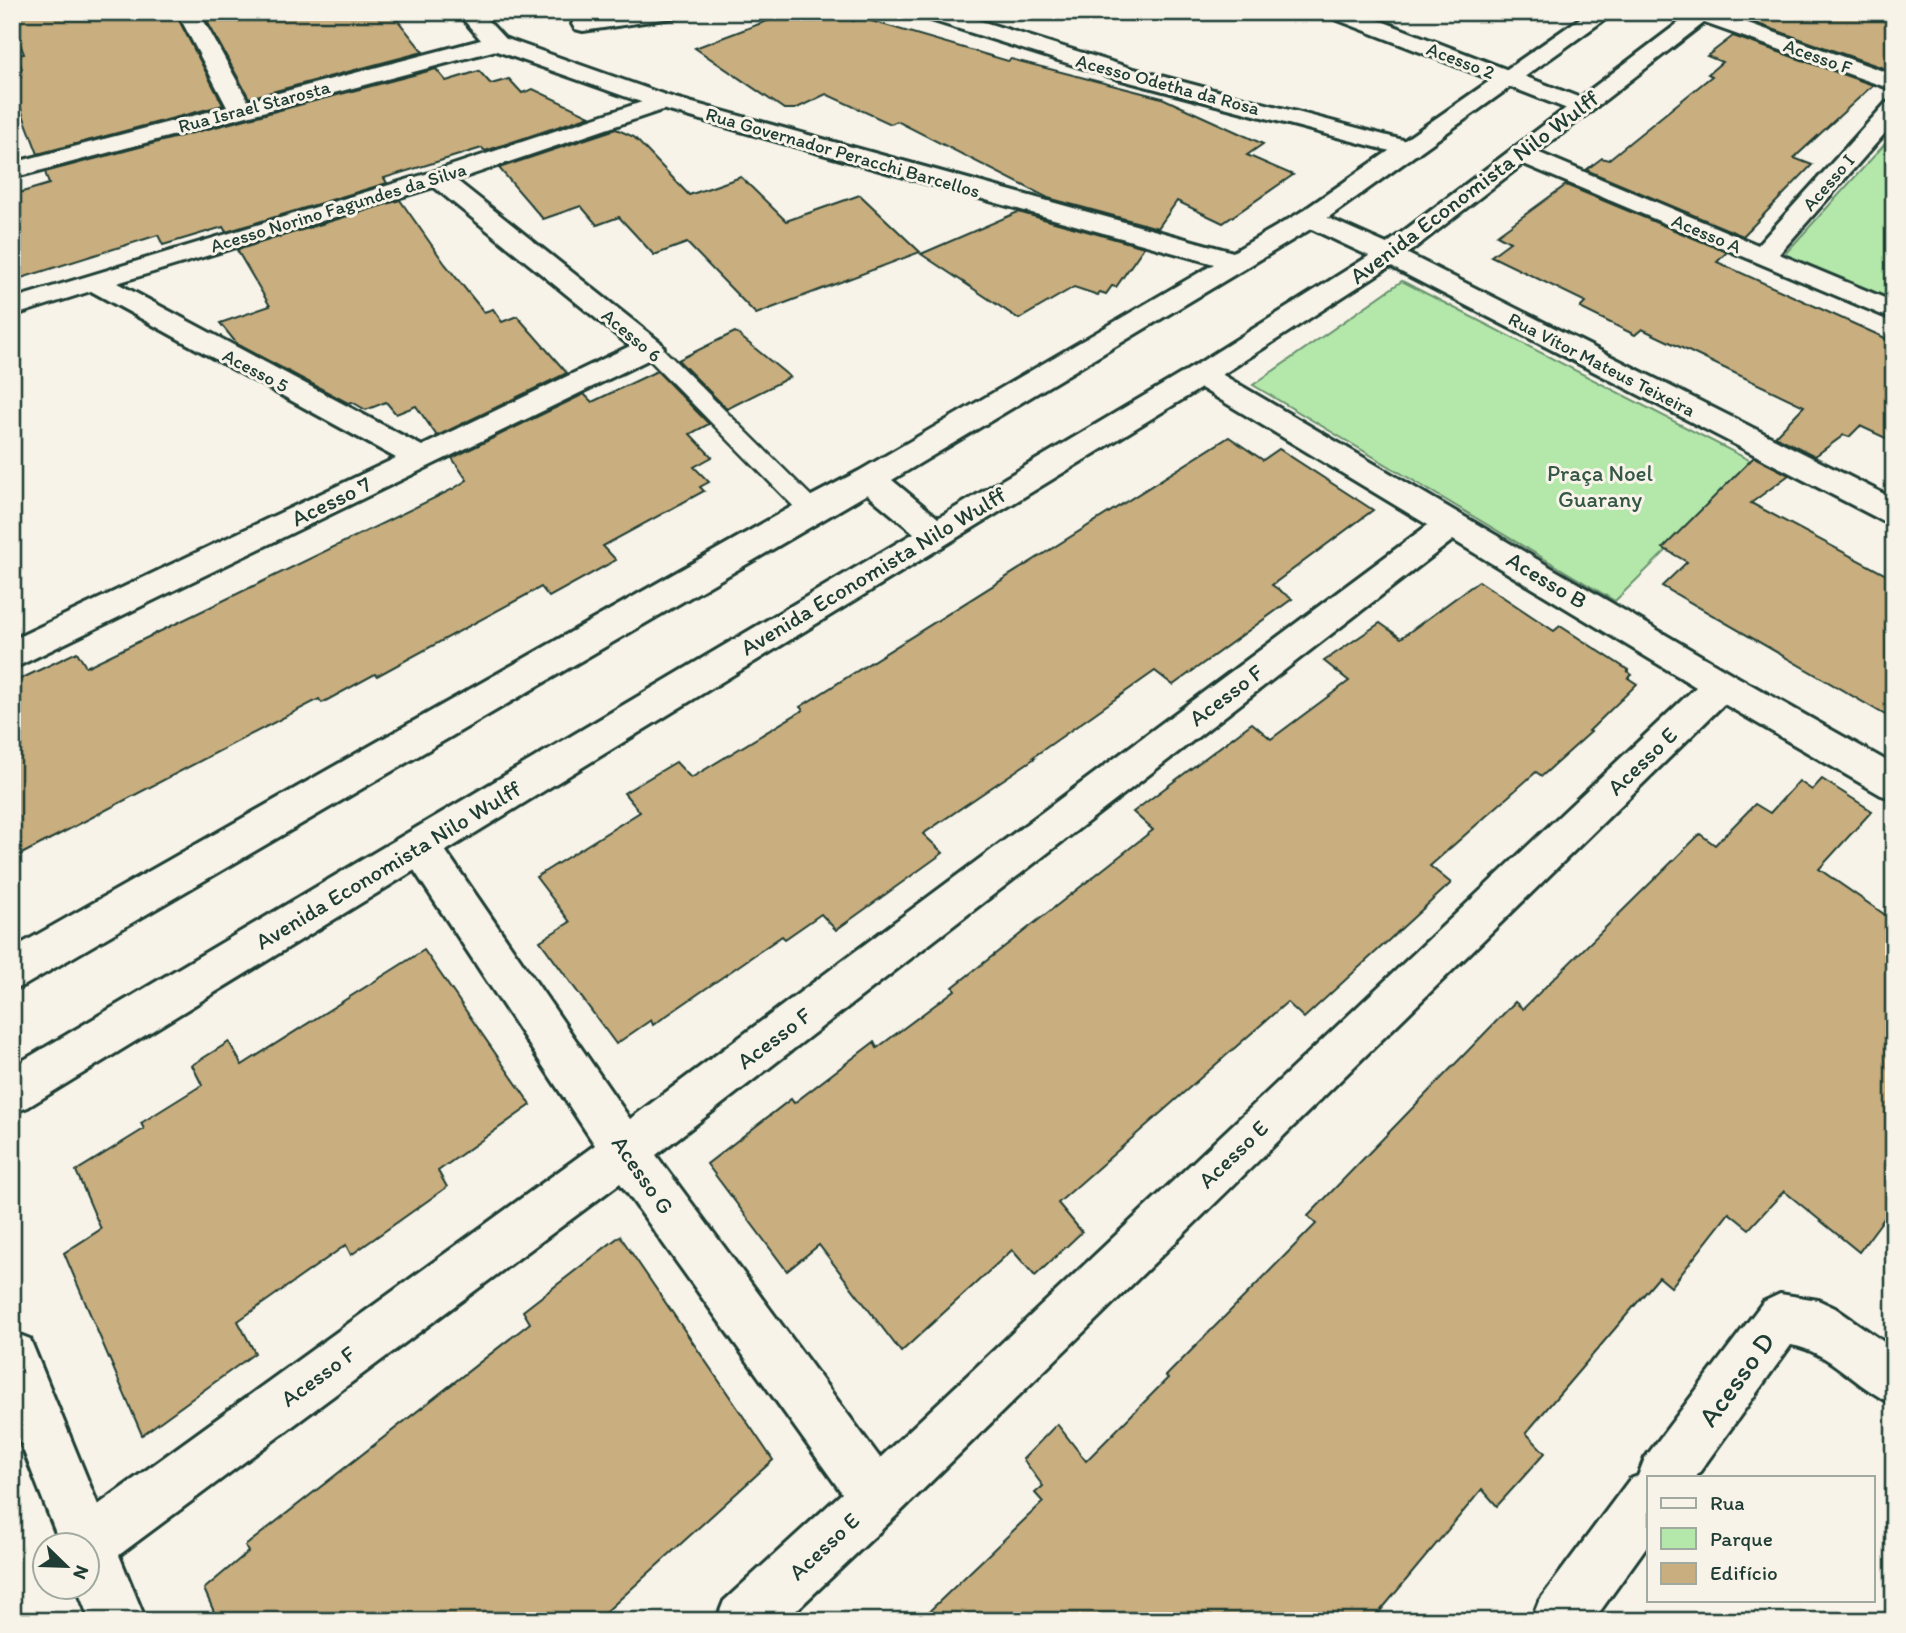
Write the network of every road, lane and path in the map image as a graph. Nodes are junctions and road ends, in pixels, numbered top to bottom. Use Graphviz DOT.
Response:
graph roads {
  1 [pos="188,12"];
  2 [pos="468,12"];
  3 [pos="671,12"];
  4 [pos="929,12"];
  5 [pos="1338,12"];
  6 [pos="1604,12"];
  7 [pos="1705,14"];
  8 [pos="583,24"];
  9 [pos="496,43"];
  10 [pos="1510,79"];
  11 [pos="1894,83"];
  12 [pos="663,102"];
  13 [pos="1583,107"];
  14 [pos="1894,108"];
  15 [pos="240,109"];
  16 [pos="1409,149"];
  17 [pos="1521,154"];
  18 [pos="12,171"];
  19 [pos="438,178"];
  20 [pos="1310,218"];
  21 [pos="1389,255"];
  22 [pos="1763,256"];
  23 [pos="1234,261"];
  24 [pos="93,282"];
  25 [pos="12,308"];
  26 [pos="1894,312"];
  27 [pos="650,348"];
  28 [pos="1201,374"];
  29 [pos="420,458"];
  30 [pos="870,479"];
  31 [pos="811,510"];
  32 [pos="1894,513"];
  33 [pos="1453,523"];
  34 [pos="935,533"];
  35 [pos="13,654"];
  36 [pos="1721,685"];
  37 [pos="1894,784"];
  38 [pos="420,846"];
  39 [pos="12,971"];
  40 [pos="12,1092"];
  41 [pos="625,1151"];
  42 [pos="12,1357"];
  43 [pos="1894,1379"];
  44 [pos="1665,1476"];
  45 [pos="877,1497"];
  46 [pos="1647,1500"];
  47 [pos="84,1532"];
  48 [pos="102,1534"];
  49 [pos="102,1579"];
  50 [pos="118,1621"];
  51 [pos="744,1621"];
  52 [pos="1559,1621"];
  1 -- 15 [label="street"];
  2 -- 9 [label="street, Rua Governador Peracchi Barcellos"];
  3 -- 8 [label="street"];
  4 -- 16 [label="street, Acesso Odetha da Rosa"];
  5 -- 10 [label="street, Acesso 2"];
  6 -- 10 [label="street"];
  7 -- 11 [label="street, Acesso F"];
  7 -- 13 [label="street, Avenida Economista Nilo Wulff"];
  9 -- 12 [label="street, Rua Governador Peracchi Barcellos"];
  9 -- 15 [label="street, Rua Israel Starosta"];
  10 -- 13 [label="street, Acesso 2"];
  10 -- 16 [label="street"];
  12 -- 19 [label="street, Acesso Norino Fagundes da Silva"];
  12 -- 23 [label="street, Rua Governador Peracchi Barcellos"];
  13 -- 17 [label="street, Avenida Economista Nilo Wulff"];
  14 -- 22 [label="street, Acesso I"];
  15 -- 18 [label="street, Rua Israel Starosta"];
  16 -- 20 [label="street"];
  17 -- 21 [label="street, Avenida Economista Nilo Wulff"];
  17 -- 22 [label="street, Acesso A"];
  19 -- 24 [label="street, Acesso Norino Fagundes da Silva"];
  19 -- 27 [label="street, Acesso 6"];
  20 -- 21 [label="street, Rua Vítor Mateus Teixeira"];
  20 -- 23 [label="street"];
  21 -- 28 [label="street, Avenida Economista Nilo Wulff"];
  21 -- 32 [label="street, Rua Vítor Mateus Teixeira"];
  22 -- 26 [label="street, Acesso A"];
  23 -- 30 [label="street"];
  24 -- 25 [label="street, Acesso Norino Fagundes da Silva"];
  24 -- 29 [label="street, Acesso 5"];
  27 -- 29 [label="street, Acesso 7"];
  27 -- 31 [label="lane, Acesso 6"];
  28 -- 33 [label="street, Acesso B"];
  28 -- 34 [label="street, Avenida Economista Nilo Wulff"];
  29 -- 35 [label="street, Acesso 7"];
  30 -- 31 [label="street"];
  30 -- 34 [label="street"];
  31 -- 39 [label="street"];
  33 -- 36 [label="street, Acesso B"];
  33 -- 41 [label="street, Acesso F"];
  34 -- 38 [label="street, Avenida Economista Nilo Wulff"];
  36 -- 37 [label="street, Acesso B"];
  36 -- 45 [label="street, Acesso E"];
  38 -- 40 [label="street, Avenida Economista Nilo Wulff"];
  38 -- 41 [label="street, Acesso G"];
  41 -- 45 [label="street, Acesso G"];
  41 -- 48 [label="street, Acesso F"];
  42 -- 47 [label="street"];
  43 -- 44 [label="street, Acesso D"];
  45 -- 51 [label="street, Acesso E"];
  46 -- 52 [label="street"];
  49 -- 50 [label="street"];
}
